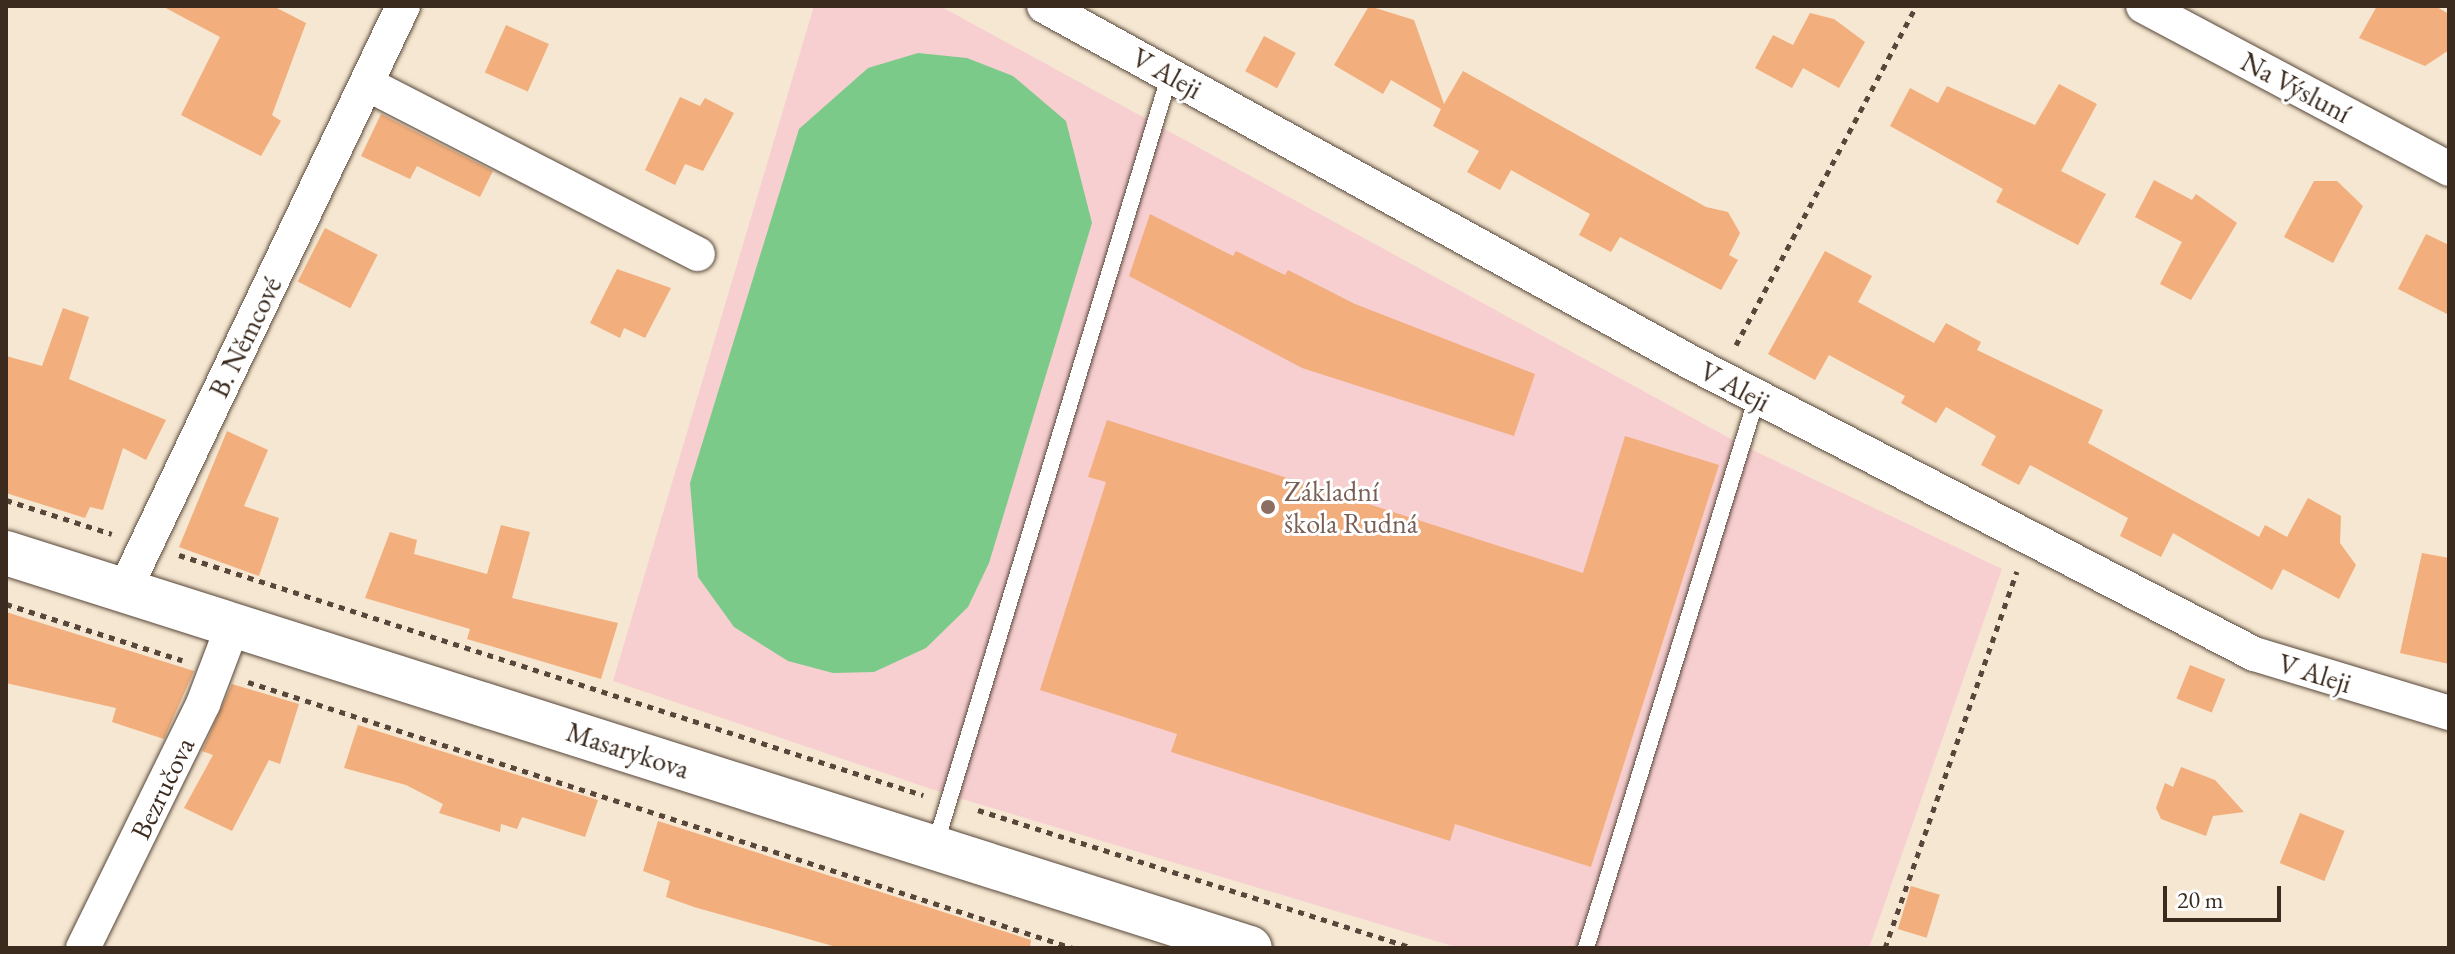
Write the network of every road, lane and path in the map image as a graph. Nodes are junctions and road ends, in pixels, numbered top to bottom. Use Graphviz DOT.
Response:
graph roads {
  1 [pos="403,6"];
  2 [pos="1044,6"];
  3 [pos="1916,6"];
  4 [pos="2143,6"];
  5 [pos="1170,74"];
  6 [pos="367,84"];
  7 [pos="2449,169"];
  8 [pos="698,254"];
  9 [pos="1749,393"];
  10 [pos="6,500"];
  11 [pos="117,535"];
  12 [pos="2028,539"];
  13 [pos="170,552"];
  14 [pos="6,553"];
  15 [pos="124,591"];
  16 [pos="6,604"];
  17 [pos="233,625"];
  18 [pos="216,671"];
  19 [pos="2449,713"];
  20 [pos="926,796"];
  21 [pos="978,810"];
  22 [pos="935,848"];
  23 [pos="83,948"];
  24 [pos="1073,948"];
  25 [pos="1250,948"];
  26 [pos="1413,948"];
  27 [pos="1586,948"];
  28 [pos="1885,948"];
  1 -- 6 [label="street, B. Němcové"];
  2 -- 5 [label="street, V Aleji"];
  3 -- 9 [label="path"];
  4 -- 7 [label="street, Na Výsluní"];
  5 -- 9 [label="street, V Aleji"];
  5 -- 22 [label="lane"];
  6 -- 8 [label="street"];
  6 -- 15 [label="street, B. Němcové"];
  9 -- 12 [label="street, V Aleji"];
  9 -- 27 [label="lane"];
  10 -- 11 [label="path"];
  12 -- 19 [label="street, V Aleji"];
  12 -- 28 [label="path"];
  13 -- 20 [label="path"];
  14 -- 15 [label="main road, Masarykova"];
  15 -- 17 [label="main road, Masarykova"];
  16 -- 18 [label="path"];
  17 -- 18 [label="street, Bezručova"];
  17 -- 22 [label="main road, Masarykova"];
  18 -- 23 [label="street, Bezručova"];
  18 -- 24 [label="path"];
  21 -- 26 [label="path"];
  22 -- 25 [label="main road, Masarykova"];
}
